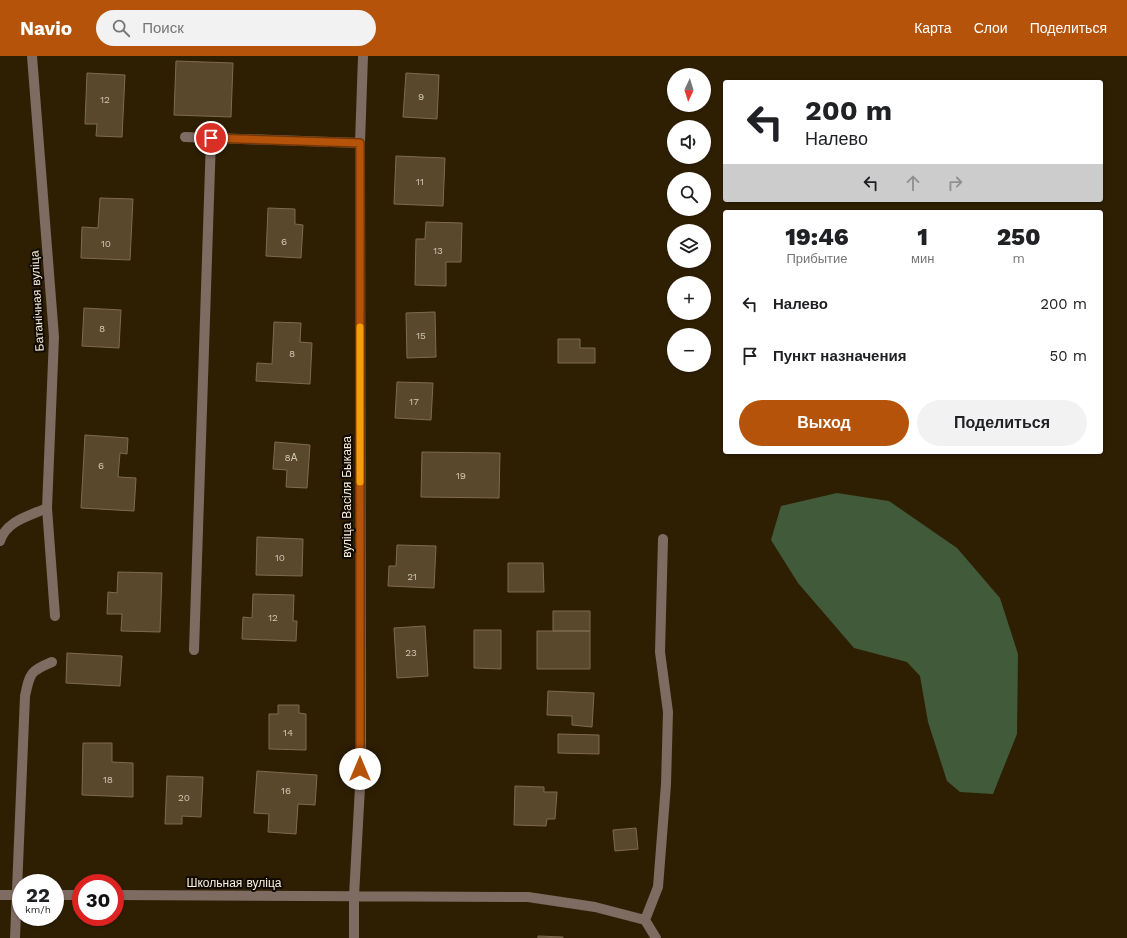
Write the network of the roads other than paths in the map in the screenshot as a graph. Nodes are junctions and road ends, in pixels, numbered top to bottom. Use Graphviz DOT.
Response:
graph roads {
  1 [pos="32,56"];
  2 [pos="363,56"];
  3 [pos="185,137"];
  4 [pos="211,138"];
  5 [pos="360,143"];
  6 [pos="47,508"];
  7 [pos="663,539"];
  8 [pos="0,541"];
  9 [pos="55,616"];
  10 [pos="194,650"];
  11 [pos="52,662"];
  12 [pos="20,874"];
  13 [pos="0,894"];
  14 [pos="12,895"];
  15 [pos="124,895"];
  16 [pos="354,896"];
  17 [pos="645,920"];
  18 [pos="16,926"];
  19 [pos="15,938"];
  20 [pos="354,938"];
  21 [pos="656,938"];
  1 -- 6 [label="street, Батанічная вуліца"];
  2 -- 5 [label="street, вуліца Васіля Быкава"];
  3 -- 4 [label="street"];
  4 -- 5 [label="street"];
  4 -- 10 [label="street"];
  5 -- 16 [label="street, вуліца Васіля Быкава"];
  6 -- 8 [label="street"];
  6 -- 9 [label="street, Батанічная вуліца"];
  7 -- 17 [label="street"];
  11 -- 12 [label="street"];
  13 -- 14 [label="street"];
  15 -- 16 [label="street, Школьная вуліца"];
  16 -- 17 [label="street, Школьная вуліца"];
  16 -- 20 [label="street, вуліца Васіля Быкава"];
  17 -- 21 [label="street"];
  18 -- 19 [label="street"];
}
